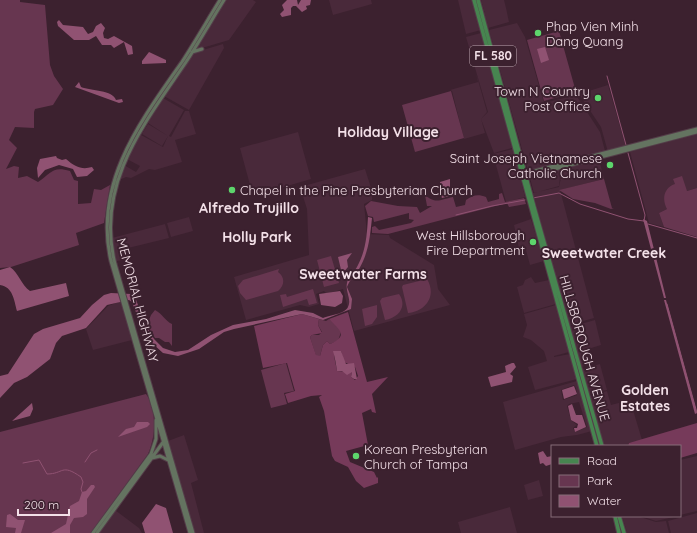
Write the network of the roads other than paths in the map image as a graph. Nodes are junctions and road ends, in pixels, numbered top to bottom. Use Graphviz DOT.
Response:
graph roads {
  1 [pos="220,0"];
  2 [pos="224,0"];
  3 [pos="474,0"];
  4 [pos="478,0"];
  5 [pos="202,49"];
  6 [pos="192,52"];
  7 [pos="491,62"];
  8 [pos="501,85"];
  9 [pos="499,90"];
  10 [pos="509,112"];
  11 [pos="697,131"];
  12 [pos="687,132"];
  13 [pos="682,133"];
  14 [pos="691,134"];
  15 [pos="135,138"];
  16 [pos="673,138"];
  17 [pos="659,139"];
  18 [pos="664,141"];
  19 [pos="622,150"];
  20 [pos="524,176"];
  21 [pos="533,218"];
  22 [pos="542,231"];
  23 [pos="544,244"];
  24 [pos="544,255"];
  25 [pos="555,278"];
  26 [pos="552,282"];
  27 [pos="562,302"];
  28 [pos="568,339"];
  29 [pos="571,352"];
  30 [pos="576,355"];
  31 [pos="582,375"];
  32 [pos="147,377"];
  33 [pos="156,414"];
  34 [pos="590,418"];
  35 [pos="599,435"];
  36 [pos="165,438"];
  37 [pos="597,445"];
  38 [pos="602,445"];
  39 [pos="152,458"];
  40 [pos="170,462"];
  41 [pos="174,470"];
  42 [pos="620,517"];
  43 [pos="615,518"];
  44 [pos="188,520"];
  45 [pos="93,533"];
  46 [pos="97,533"];
  47 [pos="190,533"];
  48 [pos="193,533"];
  49 [pos="622,533"];
  1 -- 15 [label="main road, MEMORIAL HIGHWAY"];
  2 -- 6 [label="main road, MEMORIAL HIGHWAY"];
  3 -- 7 [label="main road, HILLSBOROUGH AVENUE / FL 580"];
  4 -- 8 [label="main road, HILLSBOROUGH AVENUE / FL 580"];
  5 -- 6 [label="main road"];
  6 -- 15 [label="main road, MEMORIAL HIGHWAY"];
  7 -- 8 [label="main road"];
  7 -- 9 [label="main road, HILLSBOROUGH AVENUE / FL 580"];
  8 -- 10 [label="main road, HILLSBOROUGH AVENUE / FL 580"];
  9 -- 10 [label="main road"];
  9 -- 20 [label="main road, HILLSBOROUGH AVENUE / FL 580"];
  10 -- 20 [label="main road, HILLSBOROUGH AVENUE / FL 580"];
  11 -- 12 [label="main road"];
  11 -- 14 [label="main road"];
  12 -- 13 [label="main road"];
  12 -- 14 [label="main road"];
  13 -- 16 [label="main road"];
  13 -- 17 [label="main road"];
  14 -- 16 [label="main road"];
  15 -- 32 [label="main road, MEMORIAL HIGHWAY"];
  16 -- 18 [label="main road"];
  17 -- 18 [label="main road"];
  17 -- 19 [label="main road"];
  18 -- 19 [label="main road"];
  19 -- 20 [label="main road"];
  20 -- 21 [label="main road, HILLSBOROUGH AVENUE / FL 580"];
  20 -- 22 [label="main road, HILLSBOROUGH AVENUE / FL 580"];
  21 -- 22 [label="main road"];
  21 -- 23 [label="main road, HILLSBOROUGH AVENUE / FL 580"];
  22 -- 23 [label="main road, HILLSBOROUGH AVENUE / FL 580"];
  23 -- 24 [label="main road, HILLSBOROUGH AVENUE / FL 580"];
  23 -- 25 [label="main road, HILLSBOROUGH AVENUE"];
  24 -- 25 [label="main road"];
  24 -- 26 [label="main road, HILLSBOROUGH AVENUE / FL 580"];
  25 -- 27 [label="main road, HILLSBOROUGH AVENUE"];
  26 -- 27 [label="main road"];
  26 -- 28 [label="main road, HILLSBOROUGH AVENUE / FL 580"];
  27 -- 30 [label="main road, HILLSBOROUGH AVENUE"];
  28 -- 29 [label="main road, HILLSBOROUGH AVENUE / FL 580"];
  28 -- 30 [label="main road"];
  29 -- 31 [label="main road"];
  29 -- 34 [label="main road, HILLSBOROUGH AVENUE / FL 580"];
  30 -- 31 [label="main road, HILLSBOROUGH AVENUE"];
  31 -- 35 [label="main road, HILLSBOROUGH AVENUE"];
  32 -- 33 [label="main road, MEMORIAL HIGHWAY"];
  32 -- 36 [label="main road, MEMORIAL HIGHWAY"];
  33 -- 36 [label="main road, MEMORIAL HIGHWAY"];
  33 -- 45 [label="main road"];
  34 -- 35 [label="main road"];
  34 -- 37 [label="main road, HILLSBOROUGH AVENUE / FL 580"];
  35 -- 38 [label="main road, HILLSBOROUGH AVENUE"];
  36 -- 39 [label="main road"];
  36 -- 40 [label="main road, MEMORIAL HIGHWAY"];
  36 -- 41 [label="main road, MEMORIAL HIGHWAY"];
  39 -- 40 [label="main road"];
  39 -- 46 [label="main road"];
  40 -- 41 [label="main road, MEMORIAL HIGHWAY"];
  41 -- 44 [label="main road, MEMORIAL HIGHWAY"];
  42 -- 49 [label="main road"];
  43 -- 49 [label="main road"];
  44 -- 47 [label="main road, MEMORIAL HIGHWAY"];
  44 -- 48 [label="main road, MEMORIAL HIGHWAY"];
}
